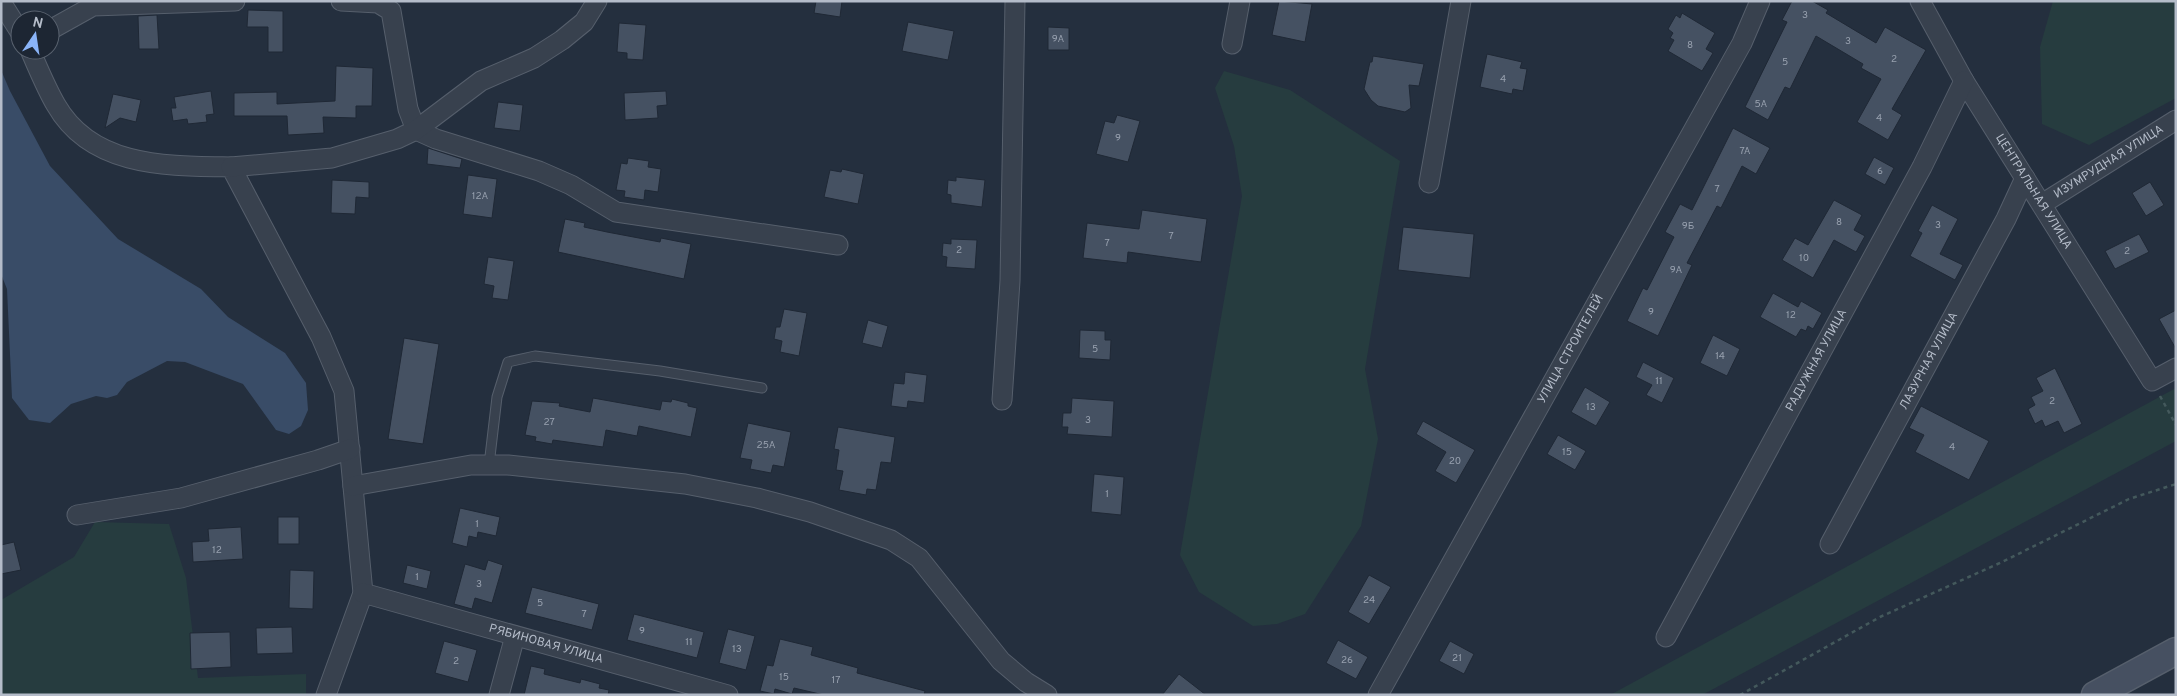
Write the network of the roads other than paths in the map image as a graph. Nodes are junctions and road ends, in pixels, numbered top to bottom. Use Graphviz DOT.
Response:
graph roads {
  1 [pos="235,1"];
  2 [pos="341,1"];
  3 [pos="597,1"];
  4 [pos="1016,1"];
  5 [pos="1240,1"];
  6 [pos="1461,1"];
  7 [pos="1760,1"];
  8 [pos="1920,1"];
  9 [pos="1,2"];
  10 [pos="10,16"];
  11 [pos="60,24"];
  12 [pos="1232,44"];
  13 [pos="35,60"];
  14 [pos="1964,80"];
  15 [pos="2176,120"];
  16 [pos="416,130"];
  17 [pos="231,167"];
  18 [pos="2025,178"];
  19 [pos="1429,183"];
  20 [pos="2042,204"];
  21 [pos="838,245"];
  22 [pos="2176,368"];
  23 [pos="762,388"];
  24 [pos="1002,400"];
  25 [pos="350,449"];
  26 [pos="489,465"];
  27 [pos="353,486"];
  28 [pos="77,515"];
  29 [pos="1830,544"];
  30 [pos="363,593"];
  31 [pos="515,636"];
  32 [pos="1666,637"];
  33 [pos="2176,651"];
  34 [pos="326,695"];
  35 [pos="499,695"];
  36 [pos="728,695"];
  37 [pos="1047,695"];
  38 [pos="1378,695"];
  39 [pos="2095,695"];
  1 -- 11 [label="street"];
  2 -- 16 [label="street"];
  3 -- 16 [label="street"];
  4 -- 24 [label="street"];
  5 -- 12 [label="street"];
  6 -- 19 [label="street"];
  7 -- 38 [label="street, УЛИЦА СТРОИТЕЛЕЙ"];
  8 -- 14 [label="street, ЦЕНТРАЛЬНАЯ УЛИЦА"];
  9 -- 10 [label="street"];
  13 -- 17 [label="street"];
  14 -- 18 [label="street, ЦЕНТРАЛЬНАЯ УЛИЦА"];
  14 -- 32 [label="street, РАДУЖНАЯ УЛИЦА"];
  15 -- 20 [label="street, ИЗУМРУДНАЯ УЛИЦА"];
  16 -- 17 [label="street"];
  16 -- 21 [label="street"];
  17 -- 25 [label="street"];
  18 -- 20 [label="street, ЦЕНТРАЛЬНАЯ УЛИЦА"];
  18 -- 29 [label="street, ЛАЗУРНАЯ УЛИЦА"];
  20 -- 22 [label="street, ЦЕНТРАЛЬНАЯ УЛИЦА"];
  23 -- 26 [label="lane"];
  25 -- 27 [label="street"];
  25 -- 28 [label="street"];
  26 -- 27 [label="street"];
  26 -- 37 [label="street"];
  27 -- 30 [label="street"];
  30 -- 31 [label="street, РЯБИНОВАЯ УЛИЦА"];
  30 -- 34 [label="street"];
  31 -- 35 [label="street"];
  31 -- 36 [label="street, РЯБИНОВАЯ УЛИЦА"];
  33 -- 39 [label="main road"];
}
